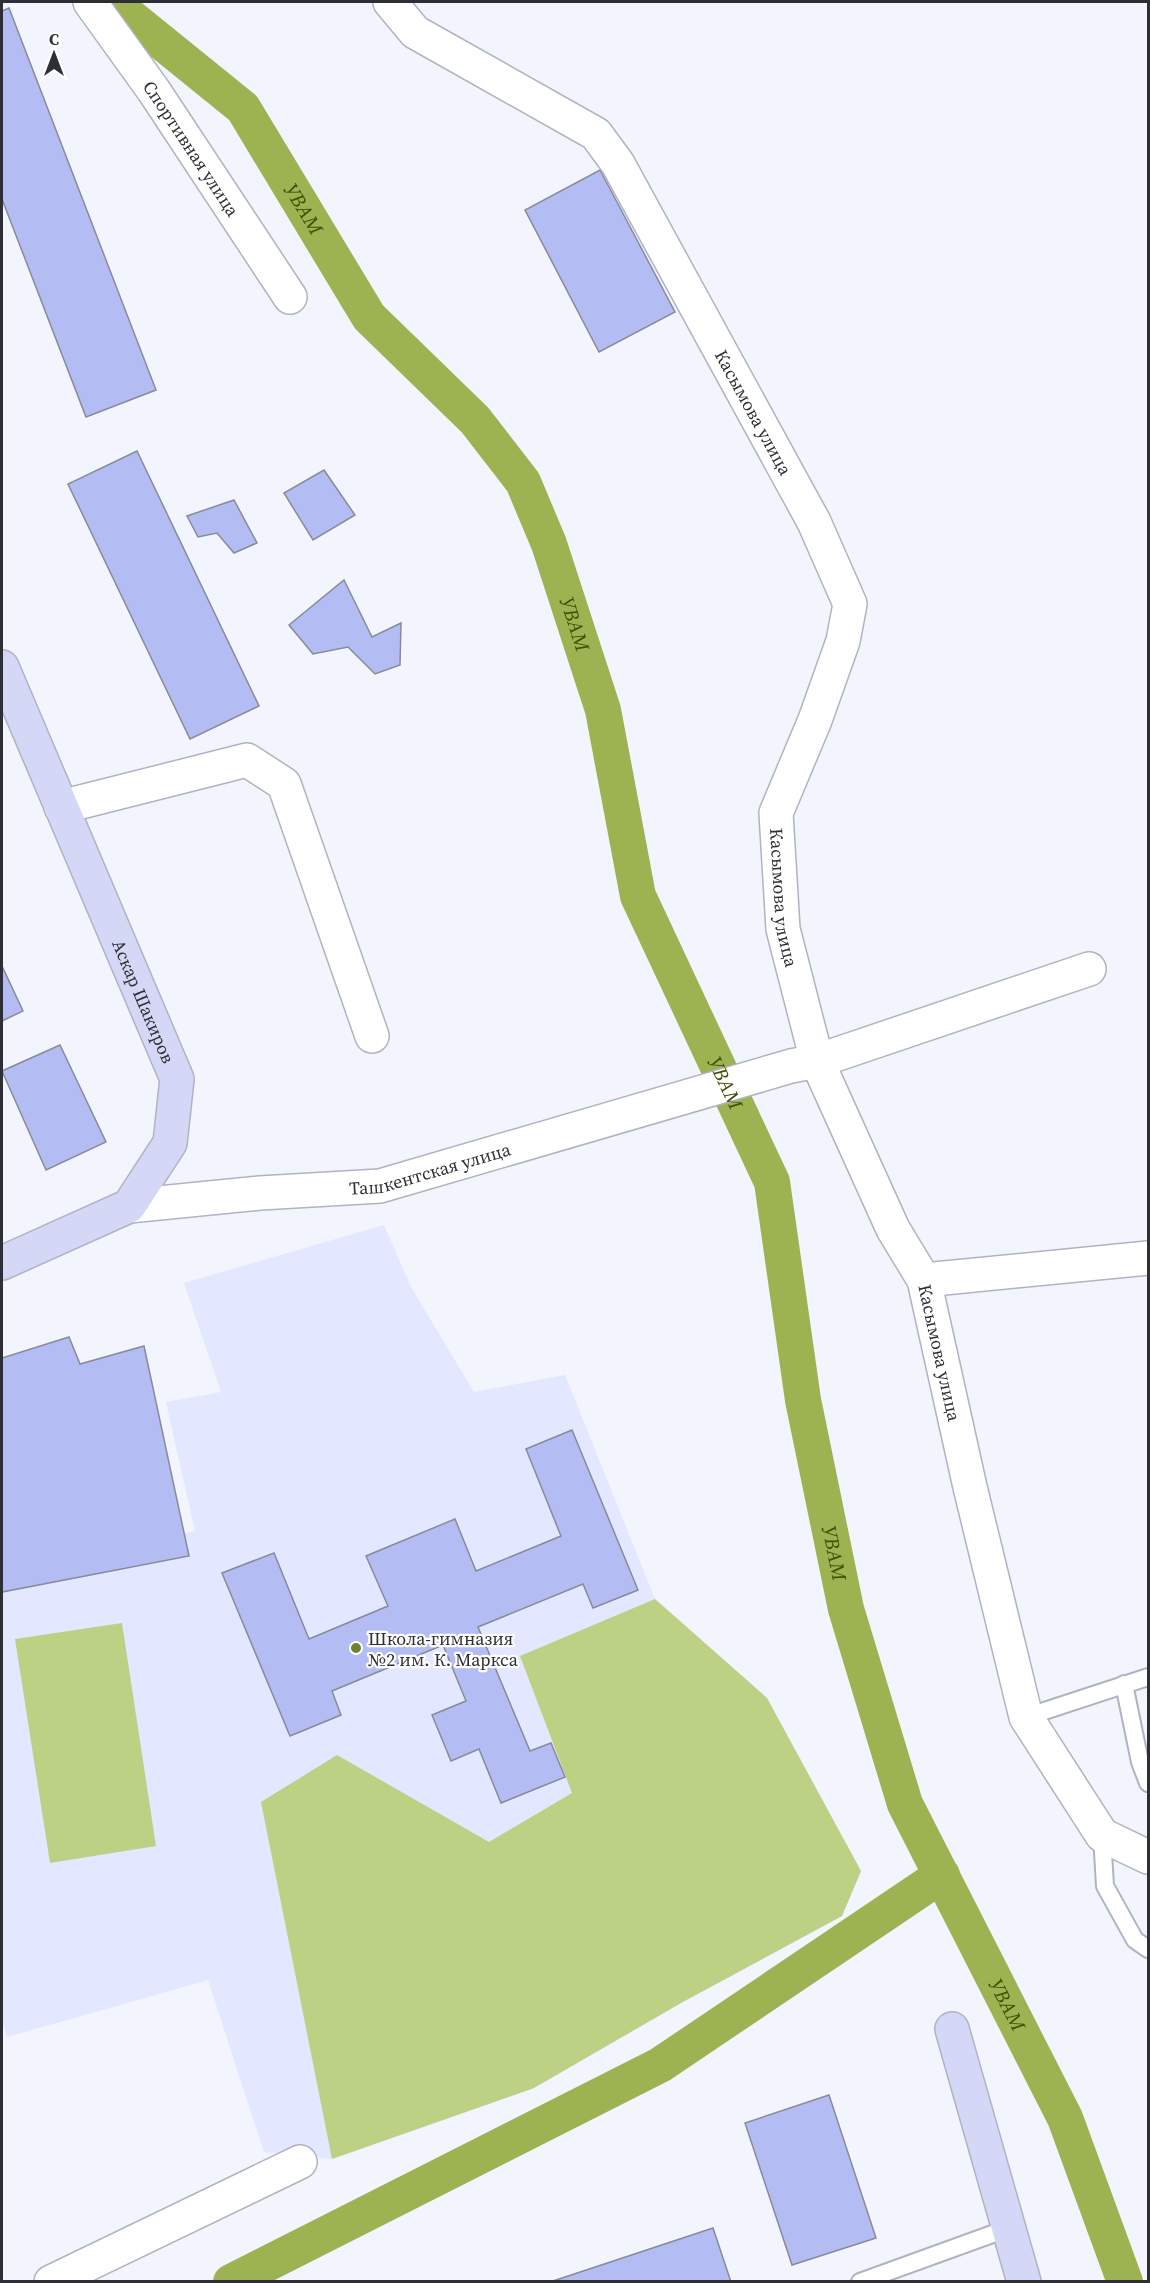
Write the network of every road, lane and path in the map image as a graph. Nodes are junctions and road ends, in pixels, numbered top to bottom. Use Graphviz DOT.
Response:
graph roads {
  1 [pos="90,2"];
  2 [pos="390,2"];
  3 [pos="290,297"];
  4 [pos="2,667"];
  5 [pos="61,807"];
  6 [pos="1089,969"];
  7 [pos="372,1036"];
  8 [pos="804,1064"];
  9 [pos="129,1206"];
  10 [pos="1149,1258"];
  11 [pos="2,1263"];
  12 [pos="924,1280"];
  13 [pos="1149,1677"];
  14 [pos="1124,1684"];
  15 [pos="1026,1717"];
  16 [pos="1149,1783"];
  17 [pos="1102,1835"];
  18 [pos="1149,1857"];
  19 [pos="1149,1948"];
  20 [pos="952,2029"];
  21 [pos="300,2162"];
  22 [pos="1008,2228"];
  23 [pos="51,2282"];
  24 [pos="860,2282"];
  25 [pos="1024,2282"];
  1 -- 3 [label="street, Спортивная улица"];
  2 -- 8 [label="street, Касымова улица"];
  4 -- 5 [label="main road, Аскар Шакиров"];
  5 -- 7 [label="street"];
  5 -- 9 [label="main road, Аскар Шакиров"];
  6 -- 8 [label="street, Ташкентская улица"];
  8 -- 9 [label="street, Ташкентская улица"];
  8 -- 12 [label="street, Касымова улица"];
  9 -- 11 [label="main road"];
  10 -- 12 [label="street"];
  12 -- 15 [label="street, Касымова улица"];
  13 -- 14 [label="lane"];
  14 -- 15 [label="lane"];
  14 -- 16 [label="lane"];
  15 -- 17 [label="street, Касымова улица"];
  17 -- 18 [label="street"];
  17 -- 19 [label="lane"];
  20 -- 22 [label="main road"];
  21 -- 23 [label="street"];
  22 -- 24 [label="lane"];
  22 -- 25 [label="main road"];
}
